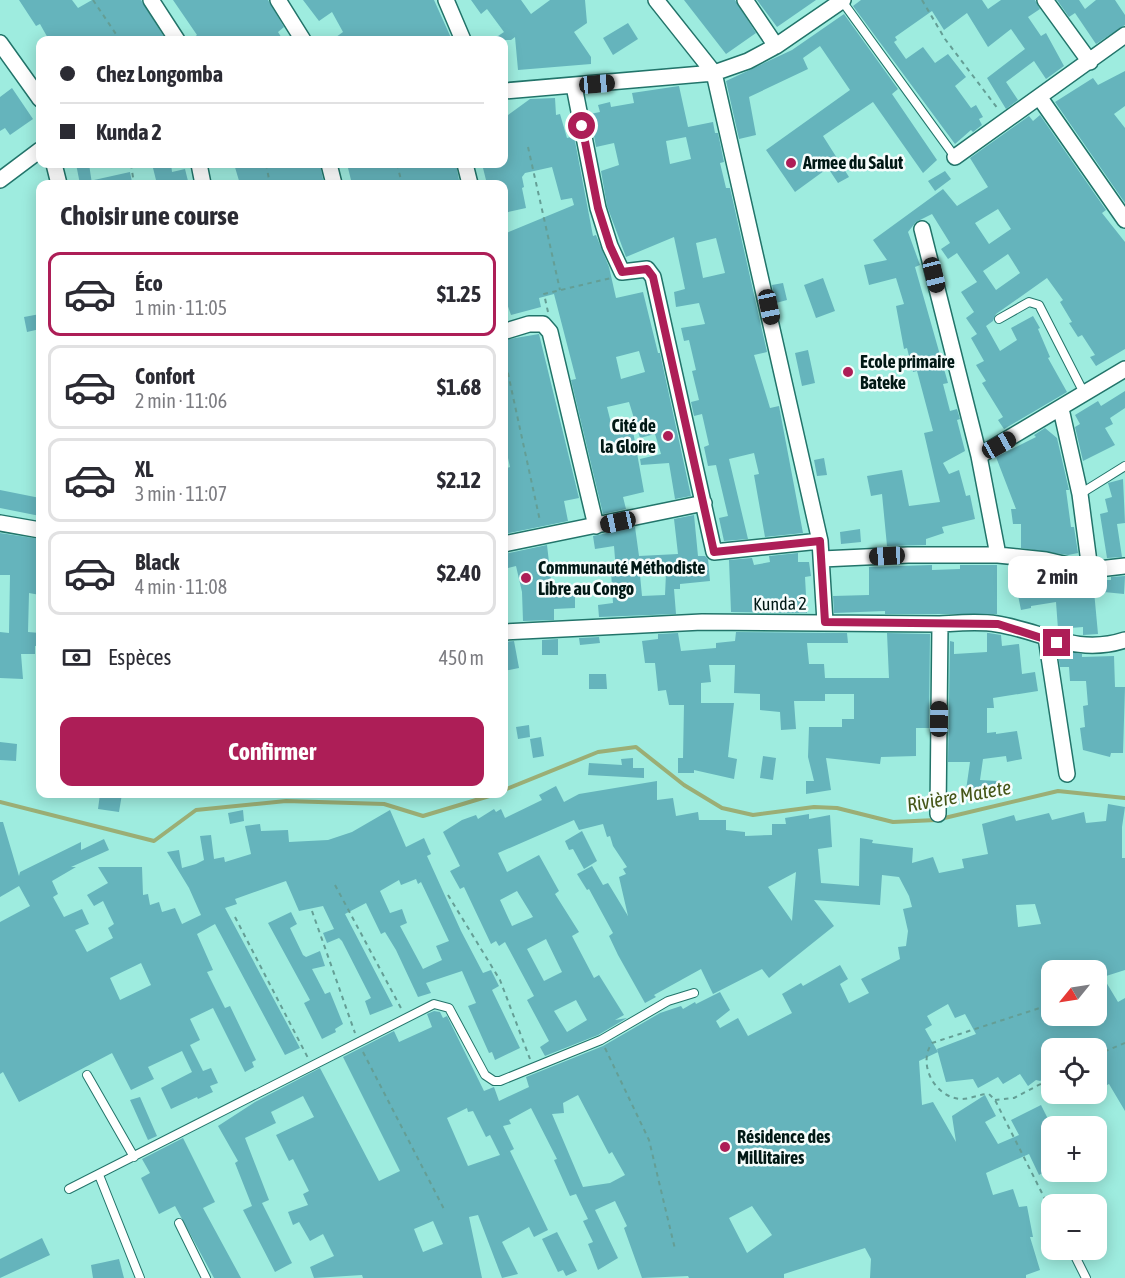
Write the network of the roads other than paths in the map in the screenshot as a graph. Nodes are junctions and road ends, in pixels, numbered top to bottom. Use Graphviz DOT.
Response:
graph roads {
  1 [pos="151,0"];
  2 [pos="278,0"];
  3 [pos="446,0"];
  4 [pos="656,0"];
  5 [pos="745,0"];
  6 [pos="842,0"];
  7 [pos="1045,0"];
  8 [pos="1125,35"];
  9 [pos="174,36"];
  10 [pos="300,36"];
  11 [pos="461,36"];
  12 [pos="0,43"];
  13 [pos="776,46"];
  14 [pos="1090,62"];
  15 [pos="714,73"];
  16 [pos="574,86"];
  17 [pos="508,91"];
  18 [pos="36,93"];
  19 [pos="1040,98"];
  20 [pos="36,153"];
  21 [pos="955,157"];
  22 [pos="1,179"];
  23 [pos="1125,220"];
  24 [pos="922,229"];
  25 [pos="999,319"];
  26 [pos="508,328"];
  27 [pos="1125,369"];
  28 [pos="1085,395"];
  29 [pos="1061,409"];
  30 [pos="979,456"];
  31 [pos="1125,466"];
  32 [pos="1080,494"];
  33 [pos="704,503"];
  34 [pos="0,522"];
  35 [pos="596,526"];
  36 [pos="36,529"];
  37 [pos="820,541"];
  38 [pos="508,543"];
  39 [pos="998,555"];
  40 [pos="822,559"];
  41 [pos="1125,566"];
  42 [pos="1090,570"];
  43 [pos="825,622"];
  44 [pos="940,624"];
  45 [pos="508,632"];
  46 [pos="1046,637"];
  47 [pos="1125,640"];
  48 [pos="1067,774"];
  49 [pos="938,814"];
  50 [pos="694,993"];
  51 [pos="87,1075"];
  52 [pos="134,1157"];
  53 [pos="99,1175"];
  54 [pos="69,1189"];
  55 [pos="179,1223"];
  56 [pos="1077,1260"];
  57 [pos="140,1278"];
  58 [pos="206,1278"];
  59 [pos="1086,1278"];
  1 -- 9 [label="street"];
  2 -- 10 [label="street"];
  3 -- 11 [label="street"];
  4 -- 15 [label="street"];
  5 -- 13 [label="street"];
  6 -- 13 [label="street"];
  6 -- 21 [label="lane"];
  7 -- 14 [label="street"];
  8 -- 14 [label="street"];
  12 -- 18 [label="street"];
  13 -- 15 [label="street"];
  14 -- 19 [label="street"];
  15 -- 16 [label="street"];
  15 -- 37 [label="street"];
  16 -- 17 [label="street"];
  16 -- 33 [label="street"];
  19 -- 21 [label="street"];
  19 -- 23 [label="street"];
  20 -- 22 [label="street"];
  24 -- 30 [label="street"];
  25 -- 28 [label="lane"];
  26 -- 35 [label="street"];
  27 -- 28 [label="street"];
  28 -- 29 [label="street"];
  29 -- 30 [label="street"];
  29 -- 32 [label="street"];
  30 -- 39 [label="street"];
  31 -- 32 [label="lane"];
  32 -- 42 [label="street"];
  33 -- 35 [label="street"];
  33 -- 37 [label="street"];
  34 -- 36 [label="street"];
  35 -- 38 [label="street"];
  37 -- 40 [label="street"];
  39 -- 40 [label="street"];
  39 -- 42 [label="street"];
  40 -- 43 [label="street"];
  41 -- 42 [label="street"];
  43 -- 44 [label="street, Kunda 2"];
  43 -- 45 [label="street, Kunda 2"];
  44 -- 46 [label="street, Kunda 2"];
  44 -- 49 [label="street"];
  46 -- 47 [label="street, Kunda 2"];
  46 -- 48 [label="street"];
  50 -- 52 [label="lane"];
  51 -- 52 [label="lane"];
  52 -- 53 [label="lane"];
  53 -- 54 [label="lane"];
  53 -- 57 [label="lane"];
  55 -- 58 [label="lane"];
  56 -- 59 [label="lane"];
}
